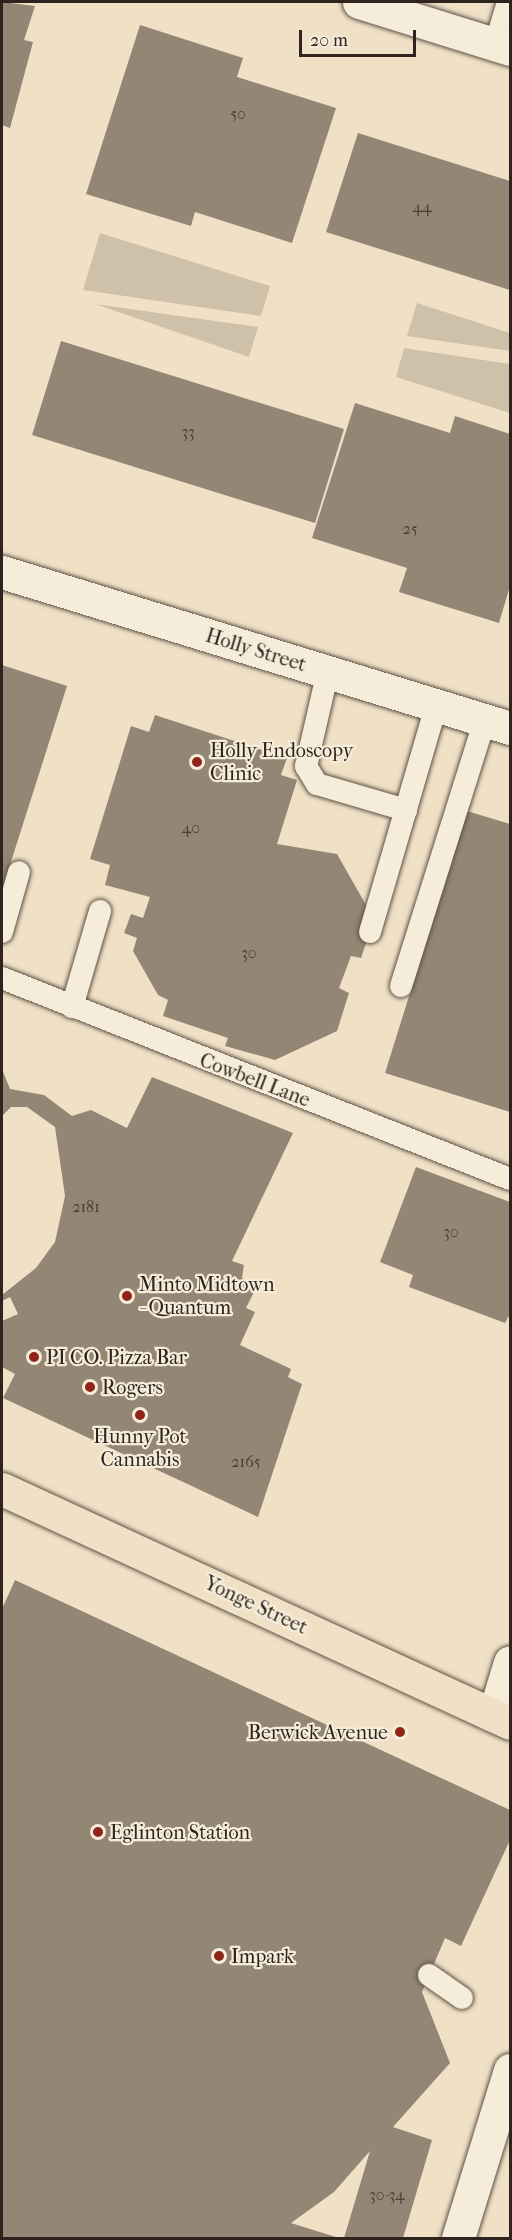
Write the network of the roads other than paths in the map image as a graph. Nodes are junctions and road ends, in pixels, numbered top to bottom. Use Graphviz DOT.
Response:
graph roads {
  1 [pos="359,2"];
  2 [pos="508,2"];
  3 [pos="503,47"];
  4 [pos="2,572"];
  5 [pos="328,671"];
  6 [pos="436,703"];
  7 [pos="498,724"];
  8 [pos="406,810"];
  9 [pos="19,872"];
  10 [pos="99,911"];
  11 [pos="2,932"];
  12 [pos="370,932"];
  13 [pos="2,978"];
  14 [pos="401,986"];
  15 [pos="72,1007"];
  16 [pos="510,1179"];
  17 [pos="2,1489"];
  18 [pos="510,1662"];
  19 [pos="502,1719"];
  20 [pos="429,1974"];
  21 [pos="462,1998"];
  22 [pos="510,2070"];
  23 [pos="458,2238"];
  1 -- 3 [label="street"];
  2 -- 3 [label="lane"];
  4 -- 5 [label="street, Holly Street"];
  5 -- 6 [label="street, Holly Street"];
  5 -- 8 [label="lane"];
  6 -- 7 [label="street, Holly Street"];
  6 -- 8 [label="lane"];
  7 -- 14 [label="lane"];
  8 -- 12 [label="lane"];
  9 -- 11 [label="lane"];
  10 -- 15 [label="lane"];
  13 -- 15 [label="lane, Cowbell Lane"];
  15 -- 16 [label="lane, Cowbell Lane"];
  17 -- 19 [label="main road, Yonge Street"];
  18 -- 19 [label="street"];
  20 -- 21 [label="lane"];
  22 -- 23 [label="street"];
}
